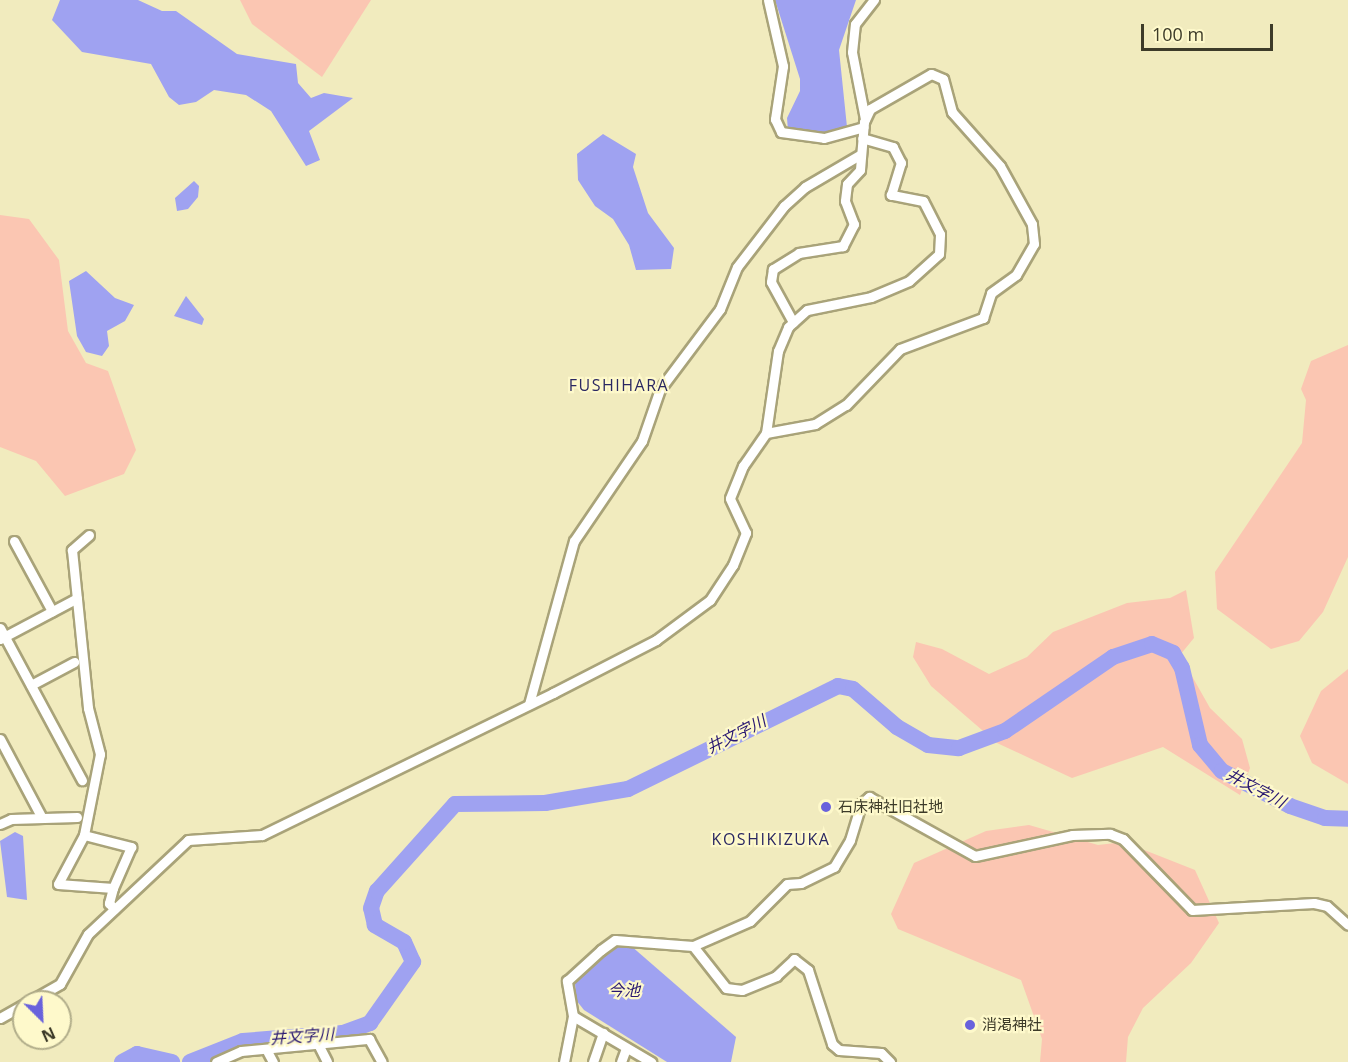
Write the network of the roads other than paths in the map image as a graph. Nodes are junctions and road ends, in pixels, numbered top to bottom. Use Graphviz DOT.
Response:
graph roads {
  1 [pos="768,0"];
  2 [pos="874,0"];
  3 [pos="864,123"];
  4 [pos="862,138"];
  5 [pos="861,154"];
  6 [pos="793,322"];
  7 [pos="766,434"];
  8 [pos="89,535"];
  9 [pos="14,541"];
  10 [pos="76,598"];
  11 [pos="52,611"];
  12 [pos="1,634"];
  13 [pos="74,662"];
  14 [pos="31,685"];
  15 [pos="529,704"];
  16 [pos="0,739"];
  17 [pos="82,780"];
  18 [pos="41,816"];
  19 [pos="76,817"];
  20 [pos="0,824"];
  21 [pos="84,835"];
  22 [pos="113,888"];
  23 [pos="114,909"];
  24 [pos="1348,925"];
  25 [pos="693,946"];
  26 [pos="573,1016"];
  27 [pos="0,1018"];
  28 [pos="603,1033"];
  29 [pos="317,1042"];
  30 [pos="626,1048"];
  31 [pos="266,1049"];
  32 [pos="649,1061"];
  33 [pos="216,1062"];
  34 [pos="273,1062"];
  35 [pos="327,1062"];
  36 [pos="382,1062"];
  37 [pos="564,1062"];
  38 [pos="593,1062"];
  39 [pos="621,1062"];
  40 [pos="890,1062"];
  1 -- 3 [label="street"];
  2 -- 3 [label="street"];
  3 -- 4 [label="street"];
  3 -- 7 [label="street"];
  4 -- 5 [label="street"];
  4 -- 6 [label="street"];
  5 -- 6 [label="street"];
  5 -- 15 [label="street"];
  6 -- 7 [label="street"];
  7 -- 15 [label="street"];
  8 -- 10 [label="street"];
  9 -- 11 [label="street"];
  10 -- 11 [label="street"];
  10 -- 21 [label="street"];
  11 -- 12 [label="street"];
  12 -- 14 [label="street"];
  13 -- 14 [label="street"];
  14 -- 17 [label="street"];
  15 -- 23 [label="street"];
  16 -- 18 [label="street"];
  18 -- 19 [label="street"];
  18 -- 20 [label="street"];
  21 -- 22 [label="street"];
  21 -- 22 [label="street"];
  22 -- 23 [label="street"];
  23 -- 27 [label="street"];
  24 -- 25 [label="street"];
  25 -- 26 [label="street"];
  25 -- 40 [label="street"];
  26 -- 28 [label="street"];
  26 -- 37 [label="street"];
  28 -- 30 [label="street"];
  28 -- 38 [label="street"];
  29 -- 31 [label="street"];
  29 -- 35 [label="street"];
  29 -- 36 [label="street"];
  30 -- 32 [label="street"];
  30 -- 39 [label="street"];
  31 -- 33 [label="street"];
  31 -- 34 [label="street"];
}
